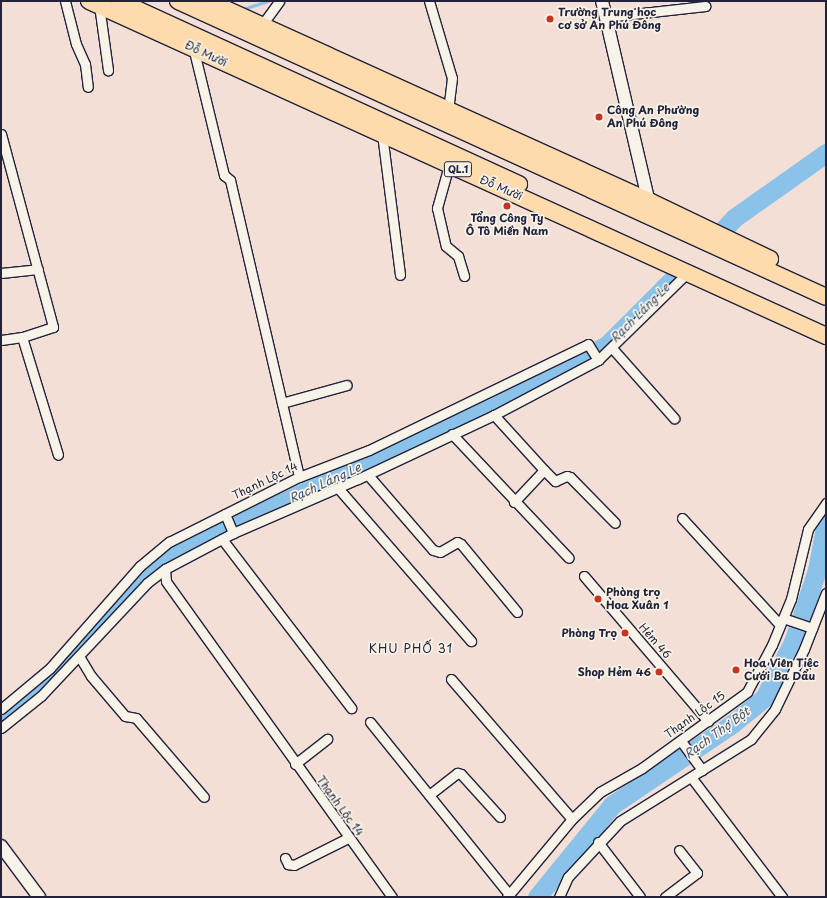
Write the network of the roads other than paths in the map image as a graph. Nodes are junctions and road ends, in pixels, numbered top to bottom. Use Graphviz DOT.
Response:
graph roads {
  1 [pos="65,1"];
  2 [pos="119,1"];
  3 [pos="178,1"];
  4 [pos="208,1"];
  5 [pos="279,1"];
  6 [pos="429,1"];
  7 [pos="602,1"];
  8 [pos="94,3"];
  9 [pos="704,6"];
  10 [pos="606,17"];
  11 [pos="258,31"];
  12 [pos="192,41"];
  13 [pos="108,70"];
  14 [pos="88,87"];
  15 [pos="448,110"];
  16 [pos="1,134"];
  17 [pos="382,134"];
  18 [pos="449,165"];
  19 [pos="650,209"];
  20 [pos="38,269"];
  21 [pos="687,273"];
  22 [pos="1,274"];
  23 [pos="400,275"];
  24 [pos="464,276"];
  25 [pos="826,286"];
  26 [pos="826,297"];
  27 [pos="826,324"];
  28 [pos="826,336"];
  29 [pos="22,337"];
  30 [pos="1,340"];
  31 [pos="612,348"];
  32 [pos="598,360"];
  33 [pos="347,385"];
  34 [pos="282,403"];
  35 [pos="494,415"];
  36 [pos="674,418"];
  37 [pos="452,434"];
  38 [pos="58,455"];
  39 [pos="544,470"];
  40 [pos="368,475"];
  41 [pos="300,477"];
  42 [pos="338,488"];
  43 [pos="514,502"];
  44 [pos="826,503"];
  45 [pos="225,514"];
  46 [pos="682,518"];
  47 [pos="615,523"];
  48 [pos="233,533"];
  49 [pos="222,539"];
  50 [pos="569,558"];
  51 [pos="165,568"];
  52 [pos="584,576"];
  53 [pos="826,593"];
  54 [pos="517,612"];
  55 [pos="782,622"];
  56 [pos="812,628"];
  57 [pos="471,641"];
  58 [pos="80,656"];
  59 [pos="451,679"];
  60 [pos="351,708"];
  61 [pos="1,709"];
  62 [pos="708,721"];
  63 [pos="370,722"];
  64 [pos="1,728"];
  65 [pos="327,739"];
  66 [pos="681,741"];
  67 [pos="295,764"];
  68 [pos="702,770"];
  69 [pos="691,777"];
  70 [pos="429,795"];
  71 [pos="204,797"];
  72 [pos="500,817"];
  73 [pos="572,819"];
  74 [pos="348,838"];
  75 [pos="598,842"];
  76 [pos="1,846"];
  77 [pos="679,850"];
  78 [pos="285,858"];
  79 [pos="508,896"];
  80 [pos="39,897"];
  81 [pos="392,897"];
  82 [pos="559,897"];
  83 [pos="640,897"];
  84 [pos="665,897"];
  85 [pos="782,897"];
  1 -- 14 [label="street"];
  2 -- 12 [label="highway, Đỗ Mười / QL.1"];
  3 -- 11 [label="highway"];
  4 -- 11 [label="highway"];
  5 -- 11 [label="street"];
  6 -- 15 [label="street"];
  7 -- 10 [label="street"];
  8 -- 12 [label="highway, Đỗ Mười / QL.1"];
  8 -- 13 [label="street"];
  9 -- 10 [label="street"];
  10 -- 19 [label="street"];
  11 -- 15 [label="highway"];
  11 -- 19 [label="highway"];
  12 -- 17 [label="highway, Đỗ Mười / QL.1"];
  12 -- 27 [label="highway, Đỗ Mười / QL.1"];
  12 -- 34 [label="street"];
  15 -- 19 [label="highway"];
  16 -- 20 [label="street"];
  17 -- 18 [label="highway, Đỗ Mười / QL.1"];
  17 -- 23 [label="street"];
  18 -- 21 [label="highway, Đỗ Mười / QL.1"];
  18 -- 24 [label="street"];
  19 -- 25 [label="highway"];
  19 -- 26 [label="highway"];
  20 -- 22 [label="street"];
  20 -- 29 [label="street"];
  21 -- 28 [label="highway, Đỗ Mười / QL.1"];
  21 -- 31 [label="street"];
  29 -- 30 [label="street"];
  29 -- 38 [label="street"];
  31 -- 32 [label="street"];
  31 -- 36 [label="street"];
  32 -- 35 [label="street"];
  32 -- 41 [label="street, Thạnh Lộc 14"];
  33 -- 34 [label="street"];
  34 -- 41 [label="street"];
  35 -- 37 [label="street"];
  35 -- 39 [label="street"];
  37 -- 40 [label="street"];
  37 -- 43 [label="street"];
  39 -- 43 [label="street"];
  39 -- 47 [label="street"];
  40 -- 42 [label="street"];
  40 -- 54 [label="street"];
  41 -- 45 [label="street, Thạnh Lộc 14"];
  42 -- 48 [label="street"];
  42 -- 57 [label="street"];
  43 -- 50 [label="street"];
  44 -- 55 [label="street, Thạnh Lộc 15"];
  45 -- 48 [label="street"];
  45 -- 61 [label="street, Thạnh Lộc 14"];
  46 -- 55 [label="street"];
  48 -- 49 [label="street"];
  49 -- 51 [label="street"];
  49 -- 60 [label="street"];
  51 -- 58 [label="street"];
  51 -- 67 [label="street, Thạnh Lộc 14"];
  52 -- 62 [label="street, Hẻm 46"];
  53 -- 56 [label="street"];
  55 -- 56 [label="street"];
  55 -- 62 [label="street, Thạnh Lộc 15"];
  56 -- 68 [label="street"];
  58 -- 64 [label="street"];
  58 -- 71 [label="street"];
  59 -- 73 [label="street"];
  62 -- 66 [label="street, Thạnh Lộc 15"];
  63 -- 70 [label="street"];
  65 -- 67 [label="street"];
  66 -- 68 [label="street"];
  66 -- 73 [label="street, Thạnh Lộc 15"];
  67 -- 74 [label="street, Thạnh Lộc 14"];
  68 -- 69 [label="street"];
  69 -- 75 [label="street"];
  69 -- 85 [label="street"];
  70 -- 72 [label="street"];
  70 -- 79 [label="street"];
  73 -- 79 [label="street, Thạnh Lộc 15"];
  74 -- 78 [label="street"];
  74 -- 81 [label="street, Thạnh Lộc 14"];
  75 -- 82 [label="street"];
  75 -- 83 [label="street"];
  76 -- 80 [label="street"];
  77 -- 84 [label="street"];
}
